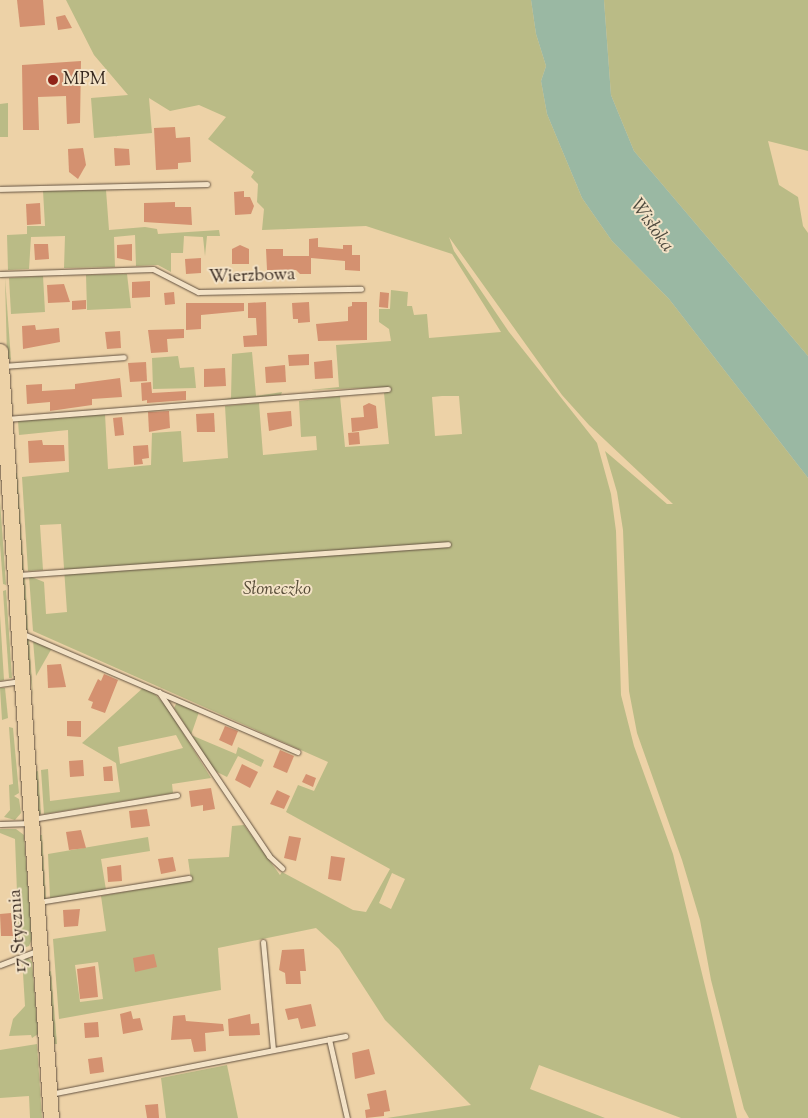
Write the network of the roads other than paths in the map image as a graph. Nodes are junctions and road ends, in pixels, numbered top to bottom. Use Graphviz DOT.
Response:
graph roads {
  1 [pos="207,184"];
  2 [pos="0,189"];
  3 [pos="0,274"];
  4 [pos="361,289"];
  5 [pos="124,357"];
  6 [pos="0,359"];
  7 [pos="388,389"];
  8 [pos="5,419"];
  9 [pos="448,544"];
  10 [pos="14,575"];
  11 [pos="18,633"];
  12 [pos="21,681"];
  13 [pos="0,684"];
  14 [pos="159,691"];
  15 [pos="297,752"];
  16 [pos="177,795"];
  17 [pos="31,821"];
  18 [pos="0,824"];
  19 [pos="282,868"];
  20 [pos="189,878"];
  21 [pos="36,903"];
  22 [pos="263,942"];
  23 [pos="39,950"];
  24 [pos="0,965"];
  25 [pos="345,1036"];
  26 [pos="329,1039"];
  27 [pos="272,1050"];
  28 [pos="50,1094"];
  29 [pos="51,1118"];
  30 [pos="347,1118"];
  1 -- 2 [label="lane"];
  3 -- 4 [label="lane, Wierzbowa"];
  5 -- 6 [label="lane"];
  6 -- 8 [label="main road, 17 Stycznia"];
  7 -- 8 [label="lane"];
  8 -- 10 [label="main road, 17 Stycznia"];
  9 -- 10 [label="lane"];
  10 -- 11 [label="main road, 17 Stycznia"];
  11 -- 12 [label="main road, 17 Stycznia"];
  11 -- 14 [label="lane"];
  12 -- 13 [label="lane"];
  12 -- 17 [label="main road, 17 Stycznia"];
  14 -- 15 [label="lane"];
  14 -- 19 [label="lane"];
  16 -- 17 [label="lane"];
  17 -- 18 [label="lane"];
  17 -- 21 [label="main road, 17 Stycznia"];
  20 -- 21 [label="lane"];
  21 -- 23 [label="main road, 17 Stycznia"];
  22 -- 27 [label="lane"];
  23 -- 24 [label="lane"];
  23 -- 28 [label="main road, 17 Stycznia"];
  25 -- 26 [label="lane"];
  26 -- 27 [label="lane"];
  26 -- 30 [label="lane"];
  27 -- 28 [label="lane"];
  28 -- 29 [label="main road, 17 Stycznia"];
}
